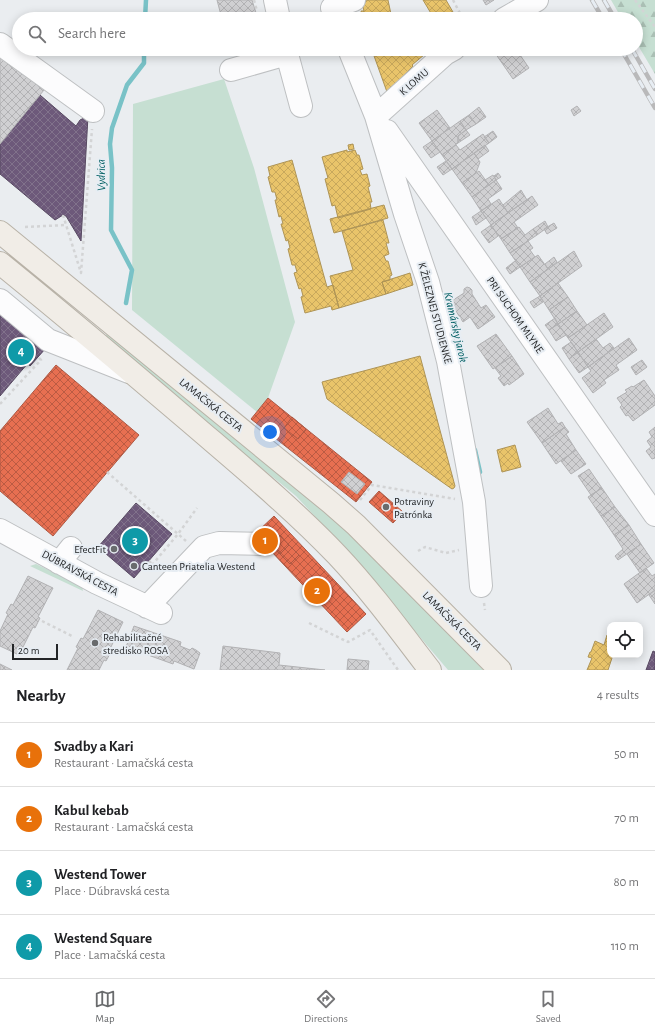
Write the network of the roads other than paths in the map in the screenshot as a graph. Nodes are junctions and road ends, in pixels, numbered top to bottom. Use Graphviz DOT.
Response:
graph roads {
  1 [pos="275,0"];
  2 [pos="354,0"];
  3 [pos="537,0"];
  4 [pos="332,9"];
  5 [pos="278,12"];
  6 [pos="516,12"];
  7 [pos="0,44"];
  8 [pos="12,53"];
  9 [pos="17,56"];
  10 [pos="274,56"];
  11 [pos="287,56"];
  12 [pos="352,56"];
  13 [pos="443,56"];
  14 [pos="231,70"];
  15 [pos="301,106"];
  16 [pos="93,111"];
  17 [pos="376,116"];
  18 [pos="0,232"];
  19 [pos="0,263"];
  20 [pos="0,300"];
  21 [pos="133,373"];
  22 [pos="655,515"];
  23 [pos="0,530"];
  24 [pos="265,544"];
  25 [pos="481,586"];
  26 [pos="430,670"];
  27 [pos="500,670"];
  1 -- 5 [label="street"];
  2 -- 4 [label="street"];
  3 -- 6 [label="street"];
  7 -- 8 [label="street"];
  9 -- 16 [label="street"];
  10 -- 14 [label="street"];
  11 -- 15 [label="street"];
  12 -- 17 [label="street, K ŽELEZNEJ STUDIENKE"];
  13 -- 17 [label="street, K LOMU"];
  17 -- 22 [label="street, PRI SUCHOM MLYNE"];
  17 -- 25 [label="street, K ŽELEZNEJ STUDIENKE"];
  18 -- 27 [label="main road, LAMAČSKÁ CESTA"];
  19 -- 21 [label="main road"];
  20 -- 21 [label="street"];
  21 -- 26 [label="main road"];
  23 -- 24 [label="street, DÚBRAVSKÁ CESTA"];
}
